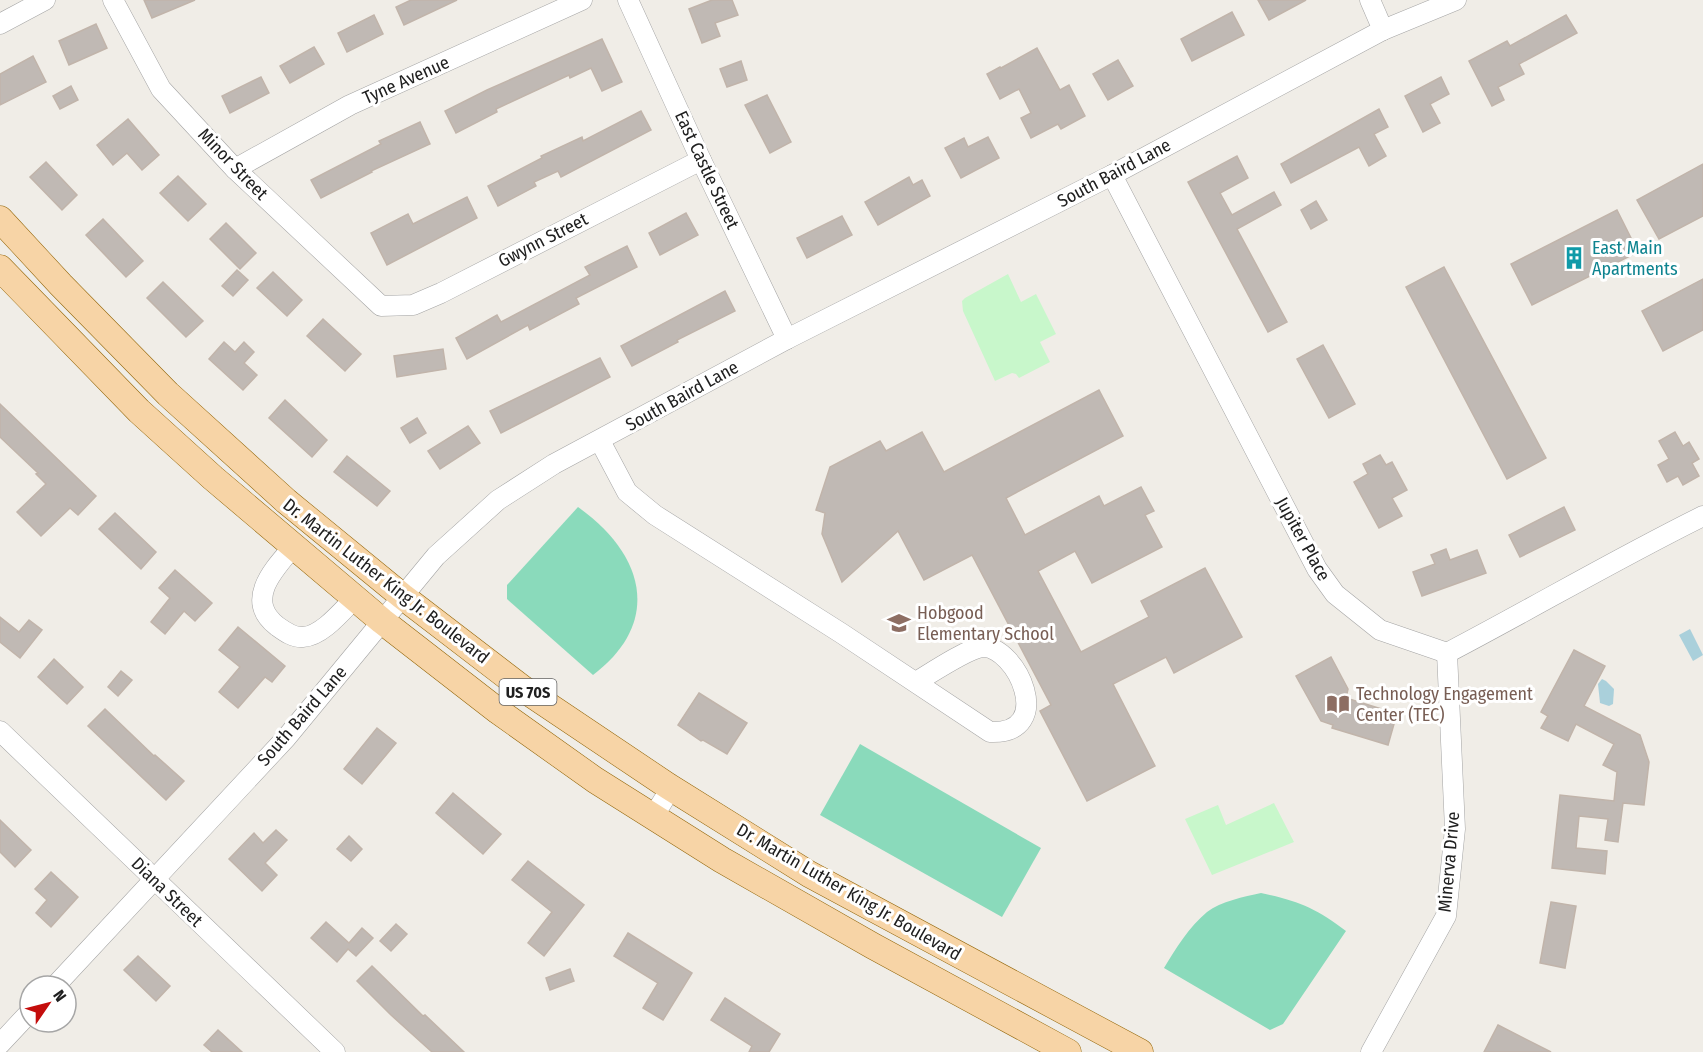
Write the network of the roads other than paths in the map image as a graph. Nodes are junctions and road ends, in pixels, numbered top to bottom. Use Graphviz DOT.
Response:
graph roads {
  1 [pos="45,0"];
  2 [pos="113,0"];
  3 [pos="582,0"];
  4 [pos="628,0"];
  5 [pos="1370,0"];
  6 [pos="1456,0"];
  7 [pos="0,24"];
  8 [pos="1383,30"];
  9 [pos="701,160"];
  10 [pos="235,169"];
  11 [pos="1112,175"];
  12 [pos="0,219"];
  13 [pos="0,268"];
  14 [pos="381,306"];
  15 [pos="787,339"];
  16 [pos="600,441"];
  17 [pos="1703,516"];
  18 [pos="293,547"];
  19 [pos="402,596"];
  20 [pos="355,598"];
  21 [pos="382,621"];
  22 [pos="1447,653"];
  23 [pos="916,682"];
  24 [pos="0,731"];
  25 [pos="671,788"];
  26 [pos="653,817"];
  27 [pos="154,880"];
  28 [pos="66,974"];
  29 [pos="18,1025"];
  30 [pos="0,1044"];
  31 [pos="335,1052"];
  32 [pos="1068,1052"];
  33 [pos="1140,1052"];
  34 [pos="1371,1052"];
  1 -- 7 [label="street"];
  2 -- 10 [label="street, Minor Street"];
  3 -- 10 [label="street, Tyne Avenue"];
  4 -- 9 [label="street, East Castle Street"];
  5 -- 8 [label="street"];
  6 -- 8 [label="street, South Baird Lane"];
  8 -- 11 [label="street, South Baird Lane"];
  9 -- 14 [label="street, Gwynn Street"];
  9 -- 15 [label="street, East Castle Street"];
  10 -- 14 [label="street, Minor Street"];
  11 -- 15 [label="street, South Baird Lane"];
  11 -- 22 [label="street, Jupiter Place"];
  12 -- 19 [label="main road, Dr. Martin Luther King Jr. Boulevard / US 70S"];
  13 -- 18 [label="main road, Dr. Martin Luther King Jr. Boulevard / US 70S"];
  15 -- 16 [label="street, South Baird Lane"];
  16 -- 19 [label="street, South Baird Lane"];
  16 -- 23 [label="street"];
  17 -- 22 [label="street"];
  18 -- 20 [label="main road, Dr. Martin Luther King Jr. Boulevard / US 70S"];
  18 -- 20 [label="street"];
  19 -- 21 [label="street, South Baird Lane"];
  19 -- 25 [label="main road, Dr. Martin Luther King Jr. Boulevard / US 70S"];
  20 -- 21 [label="main road, Dr. Martin Luther King Jr. Boulevard / US 70S"];
  21 -- 26 [label="main road, Dr. Martin Luther King Jr. Boulevard / US 70S"];
  21 -- 27 [label="street, South Baird Lane"];
  22 -- 34 [label="street, Minerva Drive"];
  23 -- 23 [label="street"];
  24 -- 27 [label="street, Diana Street"];
  25 -- 26 [label="street"];
  25 -- 33 [label="main road, Dr. Martin Luther King Jr. Boulevard / US 70S"];
  26 -- 32 [label="main road, Dr. Martin Luther King Jr. Boulevard / US 70S"];
  27 -- 28 [label="street, South Baird Lane"];
  27 -- 31 [label="street, Diana Street"];
  29 -- 30 [label="street"];
}
